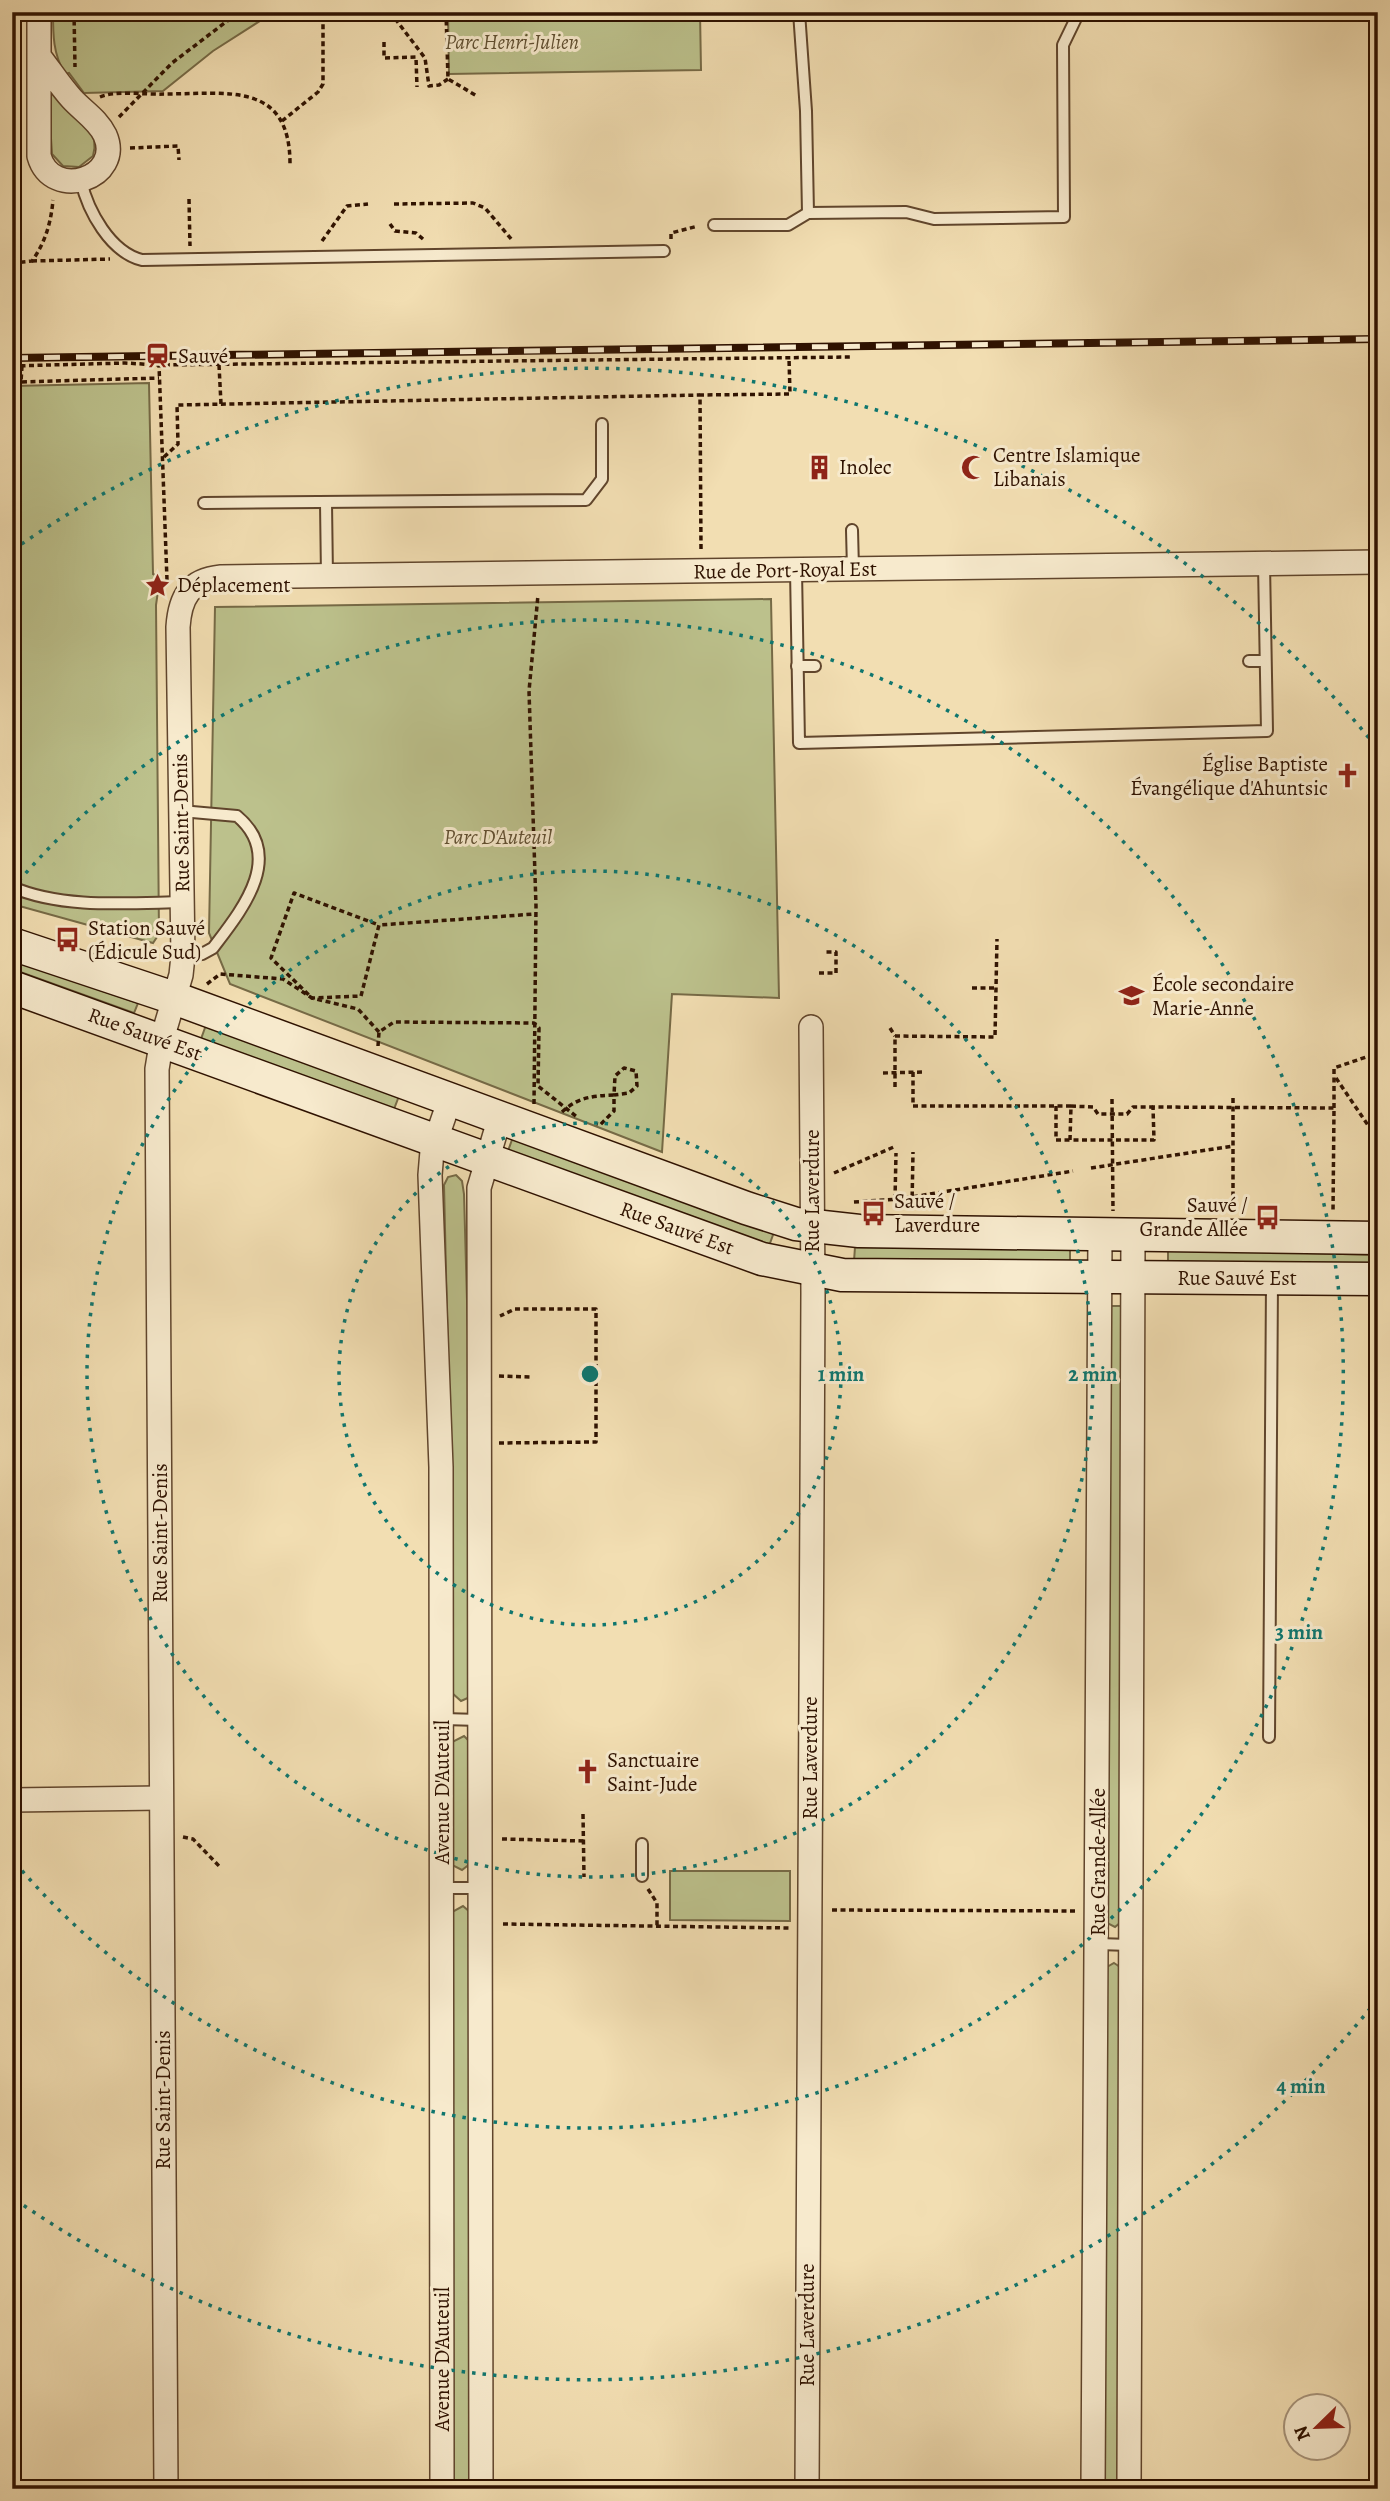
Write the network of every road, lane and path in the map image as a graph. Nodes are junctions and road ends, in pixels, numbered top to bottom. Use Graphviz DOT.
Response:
graph roads {
  1 [pos="38,12"];
  2 [pos="74,12"];
  3 [pos="239,12"];
  4 [pos="323,12"];
  5 [pos="390,12"];
  6 [pos="446,12"];
  7 [pos="799,12"];
  8 [pos="1079,12"];
  9 [pos="384,42"];
  10 [pos="39,56"];
  11 [pos="75,71"];
  12 [pos="448,79"];
  13 [pos="429,86"];
  14 [pos="102,95"];
  15 [pos="141,95"];
  16 [pos="477,96"];
  17 [pos="282,121"];
  18 [pos="113,124"];
  19 [pos="121,148"];
  20 [pos="179,160"];
  21 [pos="290,166"];
  22 [pos="81,181"];
  23 [pos="189,199"];
  24 [pos="53,200"];
  25 [pos="368,204"];
  26 [pos="394,204"];
  27 [pos="808,213"];
  28 [pos="390,224"];
  29 [pos="709,225"];
  30 [pos="190,226"];
  31 [pos="671,233"];
  32 [pos="322,237"];
  33 [pos="513,240"];
  34 [pos="424,245"];
  35 [pos="664,251"];
  36 [pos="115,259"];
  37 [pos="32,261"];
  38 [pos="12,263"];
  39 [pos="850,357"];
  40 [pos="789,358"];
  41 [pos="159,365"];
  42 [pos="219,365"];
  43 [pos="12,366"];
  44 [pos="22,366"];
  45 [pos="159,378"];
  46 [pos="22,382"];
  47 [pos="12,384"];
  48 [pos="700,395"];
  49 [pos="221,404"];
  50 [pos="602,425"];
  51 [pos="164,457"];
  52 [pos="204,502"];
  53 [pos="326,503"];
  54 [pos="852,530"];
  55 [pos="701,551"];
  56 [pos="1378,562"];
  57 [pos="1264,563"];
  58 [pos="853,569"];
  59 [pos="796,570"];
  60 [pos="327,576"];
  61 [pos="167,580"];
  62 [pos="193,585"];
  63 [pos="538,593"];
  64 [pos="1249,661"];
  65 [pos="1265,661"];
  66 [pos="797,666"];
  67 [pos="815,667"];
  68 [pos="181,811"];
  69 [pos="12,887"];
  70 [pos="182,902"];
  71 [pos="536,914"];
  72 [pos="379,925"];
  73 [pos="996,939"];
  74 [pos="12,944"];
  75 [pos="824,952"];
  76 [pos="183,956"];
  77 [pos="819,973"];
  78 [pos="12,987"];
  79 [pos="204,987"];
  80 [pos="972,988"];
  81 [pos="996,988"];
  82 [pos="174,998"];
  83 [pos="312,998"];
  84 [pos="534,1023"];
  85 [pos="811,1027"];
  86 [pos="890,1028"];
  87 [pos="379,1032"];
  88 [pos="895,1036"];
  89 [pos="162,1039"];
  90 [pos="377,1052"];
  91 [pos="1378,1053"];
  92 [pos="913,1072"];
  93 [pos="923,1072"];
  94 [pos="883,1073"];
  95 [pos="895,1073"];
  96 [pos="1335,1077"];
  97 [pos="895,1087"];
  98 [pos="614,1095"];
  99 [pos="1233,1098"];
  100 [pos="450,1099"];
  101 [pos="1112,1099"];
  102 [pos="535,1104"];
  103 [pos="1056,1106"];
  104 [pos="1071,1106"];
  105 [pos="1153,1107"];
  106 [pos="1233,1107"];
  107 [pos="566,1108"];
  108 [pos="1334,1108"];
  109 [pos="561,1114"];
  110 [pos="1112,1115"];
  111 [pos="500,1117"];
  112 [pos="436,1139"];
  113 [pos="1070,1140"];
  114 [pos="1112,1140"];
  115 [pos="1378,1140"];
  116 [pos="896,1146"];
  117 [pos="1233,1146"];
  118 [pos="913,1152"];
  119 [pos="896,1153"];
  120 [pos="486,1158"];
  121 [pos="1113,1164"];
  122 [pos="1091,1168"];
  123 [pos="1073,1171"];
  124 [pos="835,1173"];
  125 [pos="913,1197"];
  126 [pos="895,1199"];
  127 [pos="842,1202"];
  128 [pos="895,1206"];
  129 [pos="912,1214"];
  130 [pos="1233,1217"];
  131 [pos="1333,1217"];
  132 [pos="812,1226"];
  133 [pos="1115,1229"];
  134 [pos="1378,1238"];
  135 [pos="813,1272"];
  136 [pos="1133,1277"];
  137 [pos="1100,1278"];
  138 [pos="1272,1278"];
  139 [pos="1378,1279"];
  140 [pos="498,1317"];
  141 [pos="497,1376"];
  142 [pos="531,1377"];
  143 [pos="497,1443"];
  144 [pos="443,1719"];
  145 [pos="480,1720"];
  146 [pos="1269,1737"];
  147 [pos="161,1798"];
  148 [pos="12,1800"];
  149 [pos="583,1814"];
  150 [pos="183,1837"];
  151 [pos="497,1839"];
  152 [pos="584,1841"];
  153 [pos="642,1844"];
  154 [pos="220,1867"];
  155 [pos="584,1877"];
  156 [pos="644,1880"];
  157 [pos="442,1888"];
  158 [pos="481,1888"];
  159 [pos="826,1910"];
  160 [pos="1078,1911"];
  161 [pos="497,1924"];
  162 [pos="657,1926"];
  163 [pos="792,1928"];
  164 [pos="1098,1944"];
  165 [pos="1130,1945"];
  166 [pos="166,2489"];
  167 [pos="442,2489"];
  168 [pos="481,2489"];
  169 [pos="807,2489"];
  170 [pos="1093,2489"];
  171 [pos="1129,2489"];
  1 -- 10 [label="street"];
  2 -- 11 [label="path"];
  3 -- 15 [label="path"];
  4 -- 17 [label="path"];
  5 -- 13 [label="path"];
  6 -- 12 [label="path"];
  7 -- 27 [label="lane"];
  8 -- 27 [label="lane"];
  9 -- 13 [label="path"];
  10 -- 22 [label="street"];
  10 -- 22 [label="street"];
  12 -- 13 [label="path"];
  12 -- 16 [label="path"];
  14 -- 15 [label="path"];
  15 -- 17 [label="path"];
  15 -- 18 [label="path"];
  17 -- 21 [label="path"];
  19 -- 20 [label="path"];
  22 -- 35 [label="lane"];
  23 -- 30 [label="path"];
  24 -- 37 [label="path"];
  25 -- 32 [label="path"];
  26 -- 33 [label="path"];
  27 -- 29 [label="lane"];
  28 -- 34 [label="path"];
  29 -- 31 [label="path"];
  36 -- 37 [label="path"];
  37 -- 38 [label="path"];
  39 -- 40 [label="path"];
  40 -- 42 [label="path"];
  40 -- 48 [label="path"];
  41 -- 42 [label="path"];
  41 -- 44 [label="path"];
  41 -- 45 [label="path"];
  42 -- 49 [label="path"];
  43 -- 44 [label="path"];
  44 -- 46 [label="path"];
  45 -- 46 [label="path"];
  45 -- 51 [label="path"];
  46 -- 47 [label="path"];
  48 -- 49 [label="path"];
  48 -- 55 [label="path"];
  49 -- 51 [label="path"];
  50 -- 53 [label="lane"];
  51 -- 61 [label="path"];
  52 -- 53 [label="lane"];
  53 -- 60 [label="lane"];
  54 -- 58 [label="lane"];
  56 -- 57 [label="street, Rue de Port-Royal Est"];
  57 -- 58 [label="street, Rue de Port-Royal Est"];
  57 -- 65 [label="lane"];
  58 -- 59 [label="street, Rue de Port-Royal Est"];
  59 -- 60 [label="street, Rue de Port-Royal Est"];
  59 -- 66 [label="lane"];
  60 -- 62 [label="street, Rue de Port-Royal Est"];
  62 -- 68 [label="street, Rue Saint-Denis"];
  63 -- 71 [label="path"];
  64 -- 65 [label="lane"];
  65 -- 66 [label="lane"];
  66 -- 67 [label="lane"];
  68 -- 70 [label="street, Rue Saint-Denis"];
  68 -- 76 [label="lane"];
  69 -- 70 [label="lane"];
  70 -- 76 [label="street, Rue Saint-Denis"];
  71 -- 72 [label="path"];
  71 -- 84 [label="path"];
  72 -- 83 [label="path"];
  72 -- 83 [label="path"];
  73 -- 81 [label="path"];
  74 -- 82 [label="main road, Rue Sauvé Est"];
  75 -- 77 [label="path"];
  76 -- 82 [label="street, Rue Saint-Denis"];
  78 -- 89 [label="main road, Rue Sauvé Est"];
  79 -- 83 [label="path"];
  80 -- 81 [label="path"];
  81 -- 88 [label="path"];
  82 -- 89 [label="street, Rue Saint-Denis"];
  82 -- 100 [label="main road, Rue Sauvé Est"];
  83 -- 87 [label="path"];
  84 -- 87 [label="path"];
  84 -- 102 [label="path"];
  84 -- 107 [label="path"];
  85 -- 132 [label="street, Rue Laverdure"];
  86 -- 88 [label="path"];
  87 -- 90 [label="path"];
  88 -- 95 [label="path"];
  89 -- 112 [label="main road, Rue Sauvé Est"];
  89 -- 147 [label="street, Rue Saint-Denis"];
  91 -- 96 [label="path"];
  92 -- 93 [label="path"];
  92 -- 95 [label="path"];
  92 -- 103 [label="path"];
  94 -- 95 [label="path"];
  95 -- 97 [label="path"];
  96 -- 108 [label="path"];
  96 -- 115 [label="path"];
  98 -- 98 [label="path"];
  98 -- 107 [label="path"];
  98 -- 107 [label="path"];
  99 -- 106 [label="path"];
  100 -- 111 [label="main road, Rue Sauvé Est"];
  100 -- 112 [label="street, Avenue D'Auteuil"];
  101 -- 110 [label="path"];
  103 -- 104 [label="path"];
  103 -- 113 [label="path"];
  104 -- 110 [label="path"];
  104 -- 113 [label="path"];
  105 -- 106 [label="path"];
  105 -- 110 [label="path"];
  105 -- 114 [label="path"];
  106 -- 108 [label="path"];
  106 -- 117 [label="path"];
  107 -- 109 [label="path"];
  108 -- 131 [label="path"];
  110 -- 114 [label="path"];
  111 -- 120 [label="street, Avenue D'Auteuil"];
  111 -- 132 [label="main road, Rue Sauvé Est"];
  112 -- 120 [label="main road, Rue Sauvé Est"];
  112 -- 144 [label="street, Avenue D'Auteuil"];
  113 -- 114 [label="path"];
  114 -- 121 [label="path"];
  116 -- 124 [label="path"];
  117 -- 121 [label="path"];
  117 -- 130 [label="path"];
  118 -- 125 [label="path"];
  119 -- 126 [label="path"];
  120 -- 135 [label="main road, Rue Sauvé Est"];
  120 -- 145 [label="street, Avenue D'Auteuil"];
  121 -- 122 [label="path"];
  121 -- 133 [label="path"];
  123 -- 125 [label="path"];
  125 -- 126 [label="path"];
  125 -- 129 [label="path"];
  126 -- 127 [label="path"];
  126 -- 128 [label="path"];
  132 -- 133 [label="main road, Rue Sauvé Est"];
  132 -- 135 [label="street, Rue Laverdure"];
  133 -- 134 [label="main road, Rue Sauvé Est"];
  133 -- 136 [label="street, Rue Grande-Allée"];
  133 -- 137 [label="street, Rue Grande-Allée"];
  135 -- 137 [label="main road, Rue Sauvé Est"];
  135 -- 169 [label="street, Rue Laverdure"];
  136 -- 137 [label="main road, Rue Sauvé Est"];
  136 -- 138 [label="main road, Rue Sauvé Est"];
  136 -- 165 [label="street, Rue Grande-Allée"];
  137 -- 164 [label="street, Rue Grande-Allée"];
  138 -- 139 [label="main road, Rue Sauvé Est"];
  138 -- 146 [label="lane"];
  140 -- 143 [label="path"];
  141 -- 142 [label="path"];
  144 -- 145 [label="lane"];
  144 -- 157 [label="street, Avenue D'Auteuil"];
  145 -- 158 [label="street, Avenue D'Auteuil"];
  147 -- 148 [label="street"];
  147 -- 166 [label="street, Rue Saint-Denis"];
  149 -- 152 [label="path"];
  150 -- 154 [label="path"];
  151 -- 152 [label="path"];
  152 -- 155 [label="path"];
  153 -- 156 [label="lane"];
  156 -- 162 [label="path"];
  157 -- 158 [label="lane"];
  157 -- 167 [label="street, Avenue D'Auteuil"];
  158 -- 168 [label="street, Avenue D'Auteuil"];
  159 -- 160 [label="path"];
  161 -- 162 [label="path"];
  162 -- 163 [label="path"];
  164 -- 165 [label="lane"];
  164 -- 170 [label="street, Rue Grande-Allée"];
  165 -- 171 [label="street, Rue Grande-Allée"];
}
